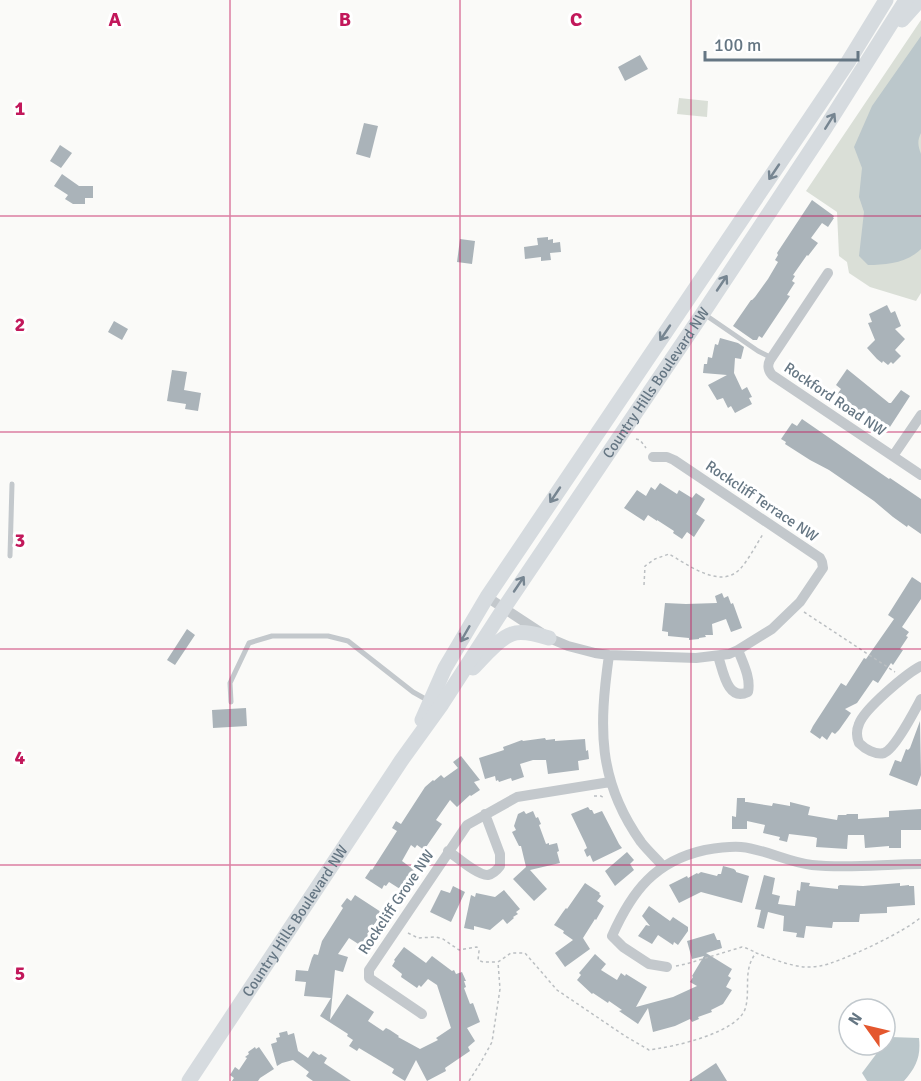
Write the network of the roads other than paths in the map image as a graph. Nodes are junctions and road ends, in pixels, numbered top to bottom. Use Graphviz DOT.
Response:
graph roads {
  1 [pos="886,0"];
  2 [pos="906,0"];
  3 [pos="920,0"];
  4 [pos="867,62"];
  5 [pos="828,273"];
  6 [pos="703,313"];
  7 [pos="772,358"];
  8 [pos="921,415"];
  9 [pos="893,456"];
  10 [pos="653,457"];
  11 [pos="921,475"];
  12 [pos="12,484"];
  13 [pos="10,556"];
  14 [pos="487,597"];
  15 [pos="504,608"];
  16 [pos="549,638"];
  17 [pos="738,650"];
  18 [pos="609,655"];
  19 [pos="718,656"];
  20 [pos="921,662"];
  21 [pos="921,666"];
  22 [pos="921,699"];
  23 [pos="441,700"];
  24 [pos="231,702"];
  25 [pos="610,782"];
  26 [pos="485,814"];
  27 [pos="448,851"];
  28 [pos="921,864"];
  29 [pos="663,866"];
  30 [pos="667,967"];
  31 [pos="422,1014"];
  32 [pos="189,1081"];
  1 -- 14 [label="main road, Country Hills Boulevard NW, one-way"];
  2 -- 4 [label="main road, Country Hills Boulevard NW"];
  3 -- 4 [label="main road"];
  6 -- 4 [label="main road, Country Hills Boulevard NW, one-way"];
  5 -- 7 [label="street, Rockford Road NW"];
  6 -- 7 [label="lane"];
  15 -- 6 [label="main road, Country Hills Boulevard NW, one-way"];
  7 -- 9 [label="street, Rockford Road NW"];
  8 -- 9 [label="street"];
  9 -- 11 [label="street, Rockford Road NW"];
  10 -- 17 [label="street, Rockcliff Terrace NW"];
  12 -- 13 [label="lane"];
  14 -- 15 [label="street, Rockcliff Terrace NW"];
  14 -- 23 [label="main road, Country Hills Boulevard NW, one-way"];
  15 -- 16 [label="street, Rockcliff Terrace NW"];
  15 -- 23 [label="main road, Country Hills Boulevard NW"];
  16 -- 18 [label="street, Rockcliff Terrace NW"];
  16 -- 23 [label="main road"];
  17 -- 19 [label="street, Rockcliff Terrace NW"];
  17 -- 19 [label="street"];
  18 -- 19 [label="street, Rockcliff Terrace NW"];
  18 -- 25 [label="street"];
  20 -- 21 [label="street"];
  21 -- 22 [label="street"];
  23 -- 24 [label="lane"];
  23 -- 32 [label="main road, Country Hills Boulevard NW"];
  25 -- 26 [label="street, Rockcliff Grove NW"];
  25 -- 29 [label="street"];
  26 -- 27 [label="street, Rockcliff Grove NW"];
  26 -- 27 [label="street, Rockcliff Grove NW"];
  27 -- 31 [label="street, Rockcliff Grove NW"];
  28 -- 29 [label="street"];
  29 -- 30 [label="street"];
}
